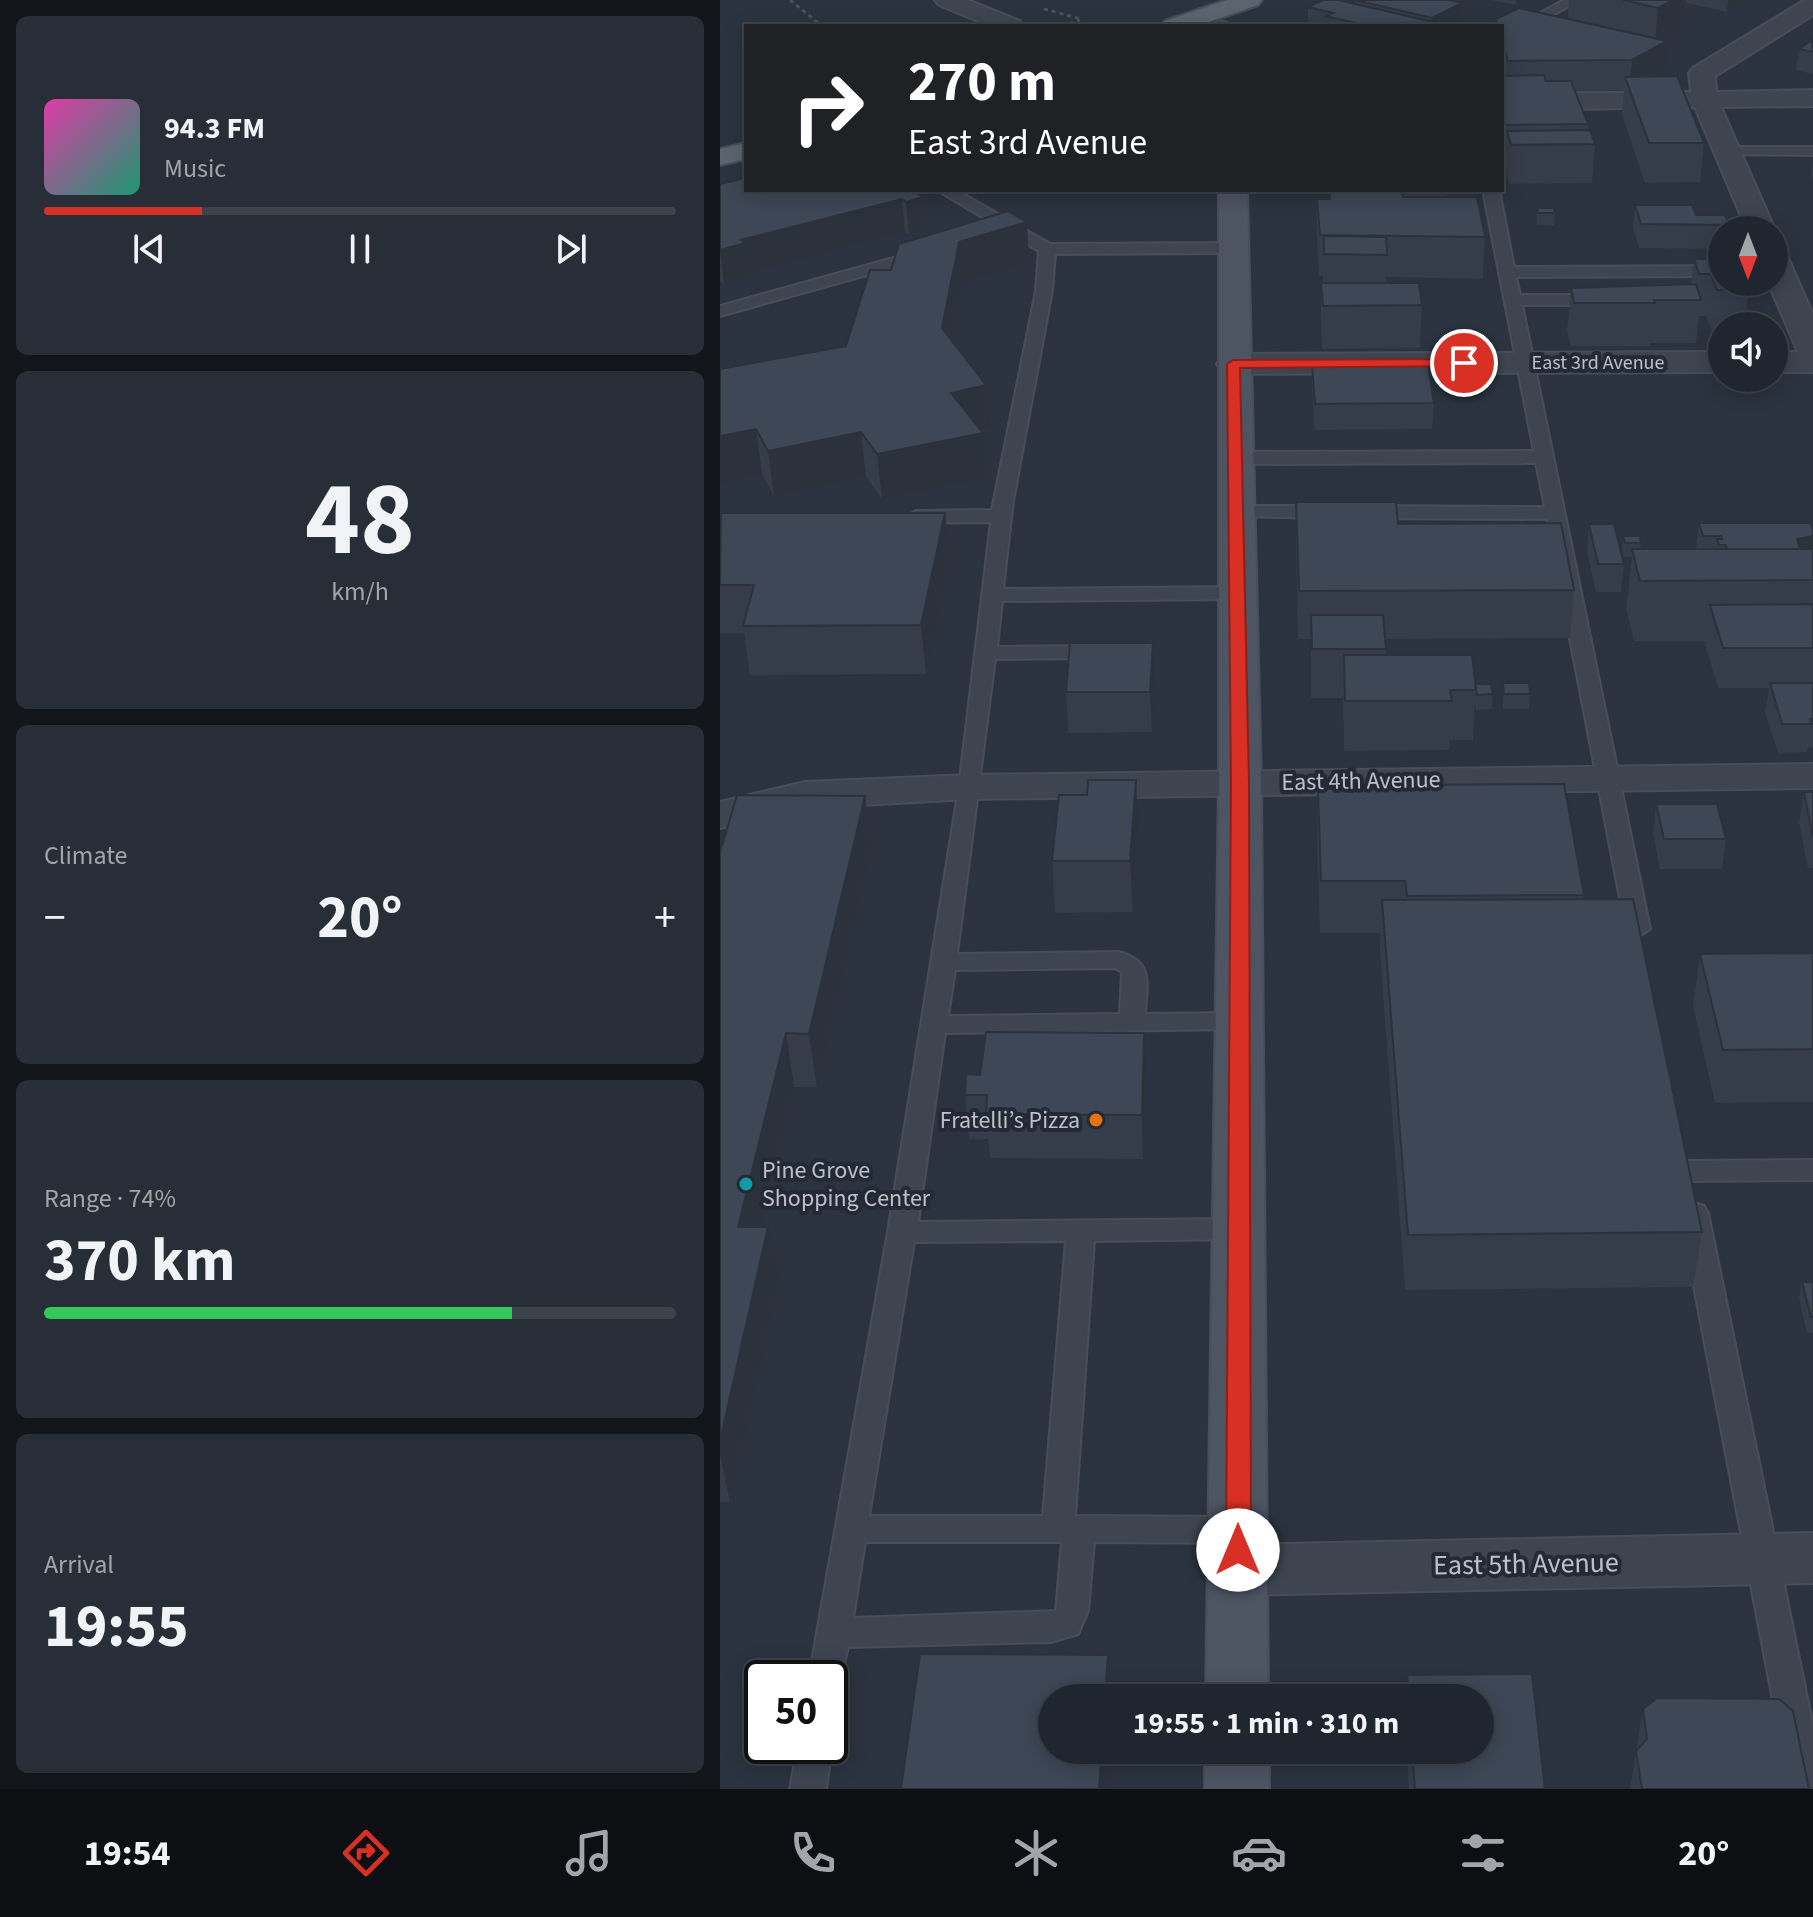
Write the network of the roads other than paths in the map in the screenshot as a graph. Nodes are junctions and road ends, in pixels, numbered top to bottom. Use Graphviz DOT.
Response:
graph roads {
  1 [pos="947,0"];
  2 [pos="1250,0"];
  3 [pos="1574,0"];
  4 [pos="1813,5"];
  5 [pos="1185,22"];
  6 [pos="1006,24"];
  7 [pos="1504,38"];
  8 [pos="1704,98"];
  9 [pos="1813,98"];
  10 [pos="1504,102"];
  11 [pos="1813,135"];
  12 [pos="744,151"];
  13 [pos="1727,151"];
  14 [pos="1808,151"];
  15 [pos="720,157"];
  16 [pos="948,192"];
  17 [pos="1233,192"];
  18 [pos="1491,192"];
  19 [pos="1755,216"];
  20 [pos="1013,229"];
  21 [pos="984,238"];
  22 [pos="1235,248"];
  23 [pos="1047,249"];
  24 [pos="940,250"];
  25 [pos="1708,271"];
  26 [pos="1506,272"];
  27 [pos="1788,294"];
  28 [pos="1512,300"];
  29 [pos="1615,300"];
  30 [pos="720,311"];
  31 [pos="1813,351"];
  32 [pos="1708,362"];
  33 [pos="1788,362"];
  34 [pos="1813,362"];
  35 [pos="1523,363"];
  36 [pos="1233,364"];
  37 [pos="1542,457"];
  38 [pos="1234,458"];
  39 [pos="1235,512"];
  40 [pos="1554,513"];
  41 [pos="1001,516"];
  42 [pos="892,517"];
  43 [pos="1237,593"];
  44 [pos="992,595"];
  45 [pos="1116,652"];
  46 [pos="985,653"];
  47 [pos="1813,776"];
  48 [pos="1608,778"];
  49 [pos="1240,783"];
  50 [pos="970,787"];
  51 [pos="720,815"];
  52 [pos="1644,959"];
  53 [pos="943,962"];
  54 [pos="1239,1021"];
  55 [pos="1132,1023"];
  56 [pos="934,1025"];
  57 [pos="1679,1141"];
  58 [pos="1813,1170"];
  59 [pos="1685,1171"];
  60 [pos="1239,1229"];
  61 [pos="1081,1231"];
  62 [pos="902,1232"];
  63 [pos="852,1529"];
  64 [pos="1068,1529"];
  65 [pos="1238,1550"];
  66 [pos="1788,1559"];
  67 [pos="834,1633"];
  68 [pos="829,1660"];
  69 [pos="1237,1684"];
  70 [pos="812,1764"];
  71 [pos="1237,1764"];
  72 [pos="808,1789"];
  73 [pos="1237,1789"];
  74 [pos="1808,1789"];
  1 -- 6 [label="street"];
  2 -- 5 [label="main road"];
  3 -- 7 [label="lane"];
  4 -- 8 [label="street"];
  8 -- 9 [label="street"];
  8 -- 10 [label="street"];
  8 -- 13 [label="street"];
  11 -- 14 [label="lane"];
  12 -- 15 [label="main road"];
  13 -- 14 [label="lane"];
  13 -- 19 [label="street"];
  16 -- 20 [label="lane"];
  17 -- 22 [label="main road"];
  18 -- 26 [label="lane"];
  20 -- 21 [label="lane"];
  20 -- 23 [label="lane"];
  22 -- 23 [label="lane"];
  22 -- 36 [label="main road"];
  23 -- 41 [label="lane"];
  24 -- 30 [label="lane"];
  25 -- 26 [label="lane"];
  26 -- 28 [label="lane"];
  27 -- 31 [label="street"];
  28 -- 29 [label="lane"];
  28 -- 35 [label="lane"];
  32 -- 35 [label="street, East 3rd Avenue"];
  33 -- 34 [label="street"];
  35 -- 36 [label="street, East 3rd Avenue"];
  35 -- 37 [label="lane"];
  36 -- 38 [label="main road"];
  37 -- 38 [label="lane"];
  37 -- 40 [label="lane"];
  38 -- 39 [label="main road"];
  39 -- 40 [label="lane"];
  39 -- 43 [label="main road"];
  40 -- 48 [label="lane"];
  41 -- 42 [label="lane"];
  41 -- 44 [label="lane"];
  43 -- 44 [label="lane"];
  43 -- 49 [label="main road"];
  44 -- 46 [label="lane"];
  45 -- 46 [label="lane"];
  46 -- 50 [label="lane"];
  47 -- 48 [label="street, East 4th Avenue"];
  48 -- 49 [label="street, East 4th Avenue"];
  48 -- 52 [label="lane"];
  49 -- 50 [label="street, East 4th Avenue"];
  49 -- 54 [label="main road"];
  50 -- 51 [label="street, East 4th Avenue"];
  50 -- 53 [label="lane"];
  53 -- 55 [label="lane"];
  53 -- 56 [label="lane"];
  54 -- 55 [label="lane"];
  54 -- 60 [label="main road"];
  55 -- 56 [label="lane"];
  56 -- 62 [label="lane"];
  57 -- 59 [label="lane"];
  58 -- 59 [label="lane"];
  59 -- 66 [label="lane"];
  60 -- 61 [label="lane"];
  60 -- 65 [label="main road"];
  61 -- 62 [label="lane"];
  61 -- 64 [label="lane"];
  62 -- 63 [label="lane"];
  63 -- 64 [label="lane"];
  63 -- 67 [label="lane"];
  64 -- 65 [label="lane"];
  64 -- 67 [label="lane"];
  65 -- 66 [label="street, East 5th Avenue"];
  65 -- 69 [label="main road"];
  66 -- 74 [label="lane"];
  67 -- 68 [label="lane"];
  70 -- 72 [label="lane"];
  71 -- 73 [label="main road"];
}
